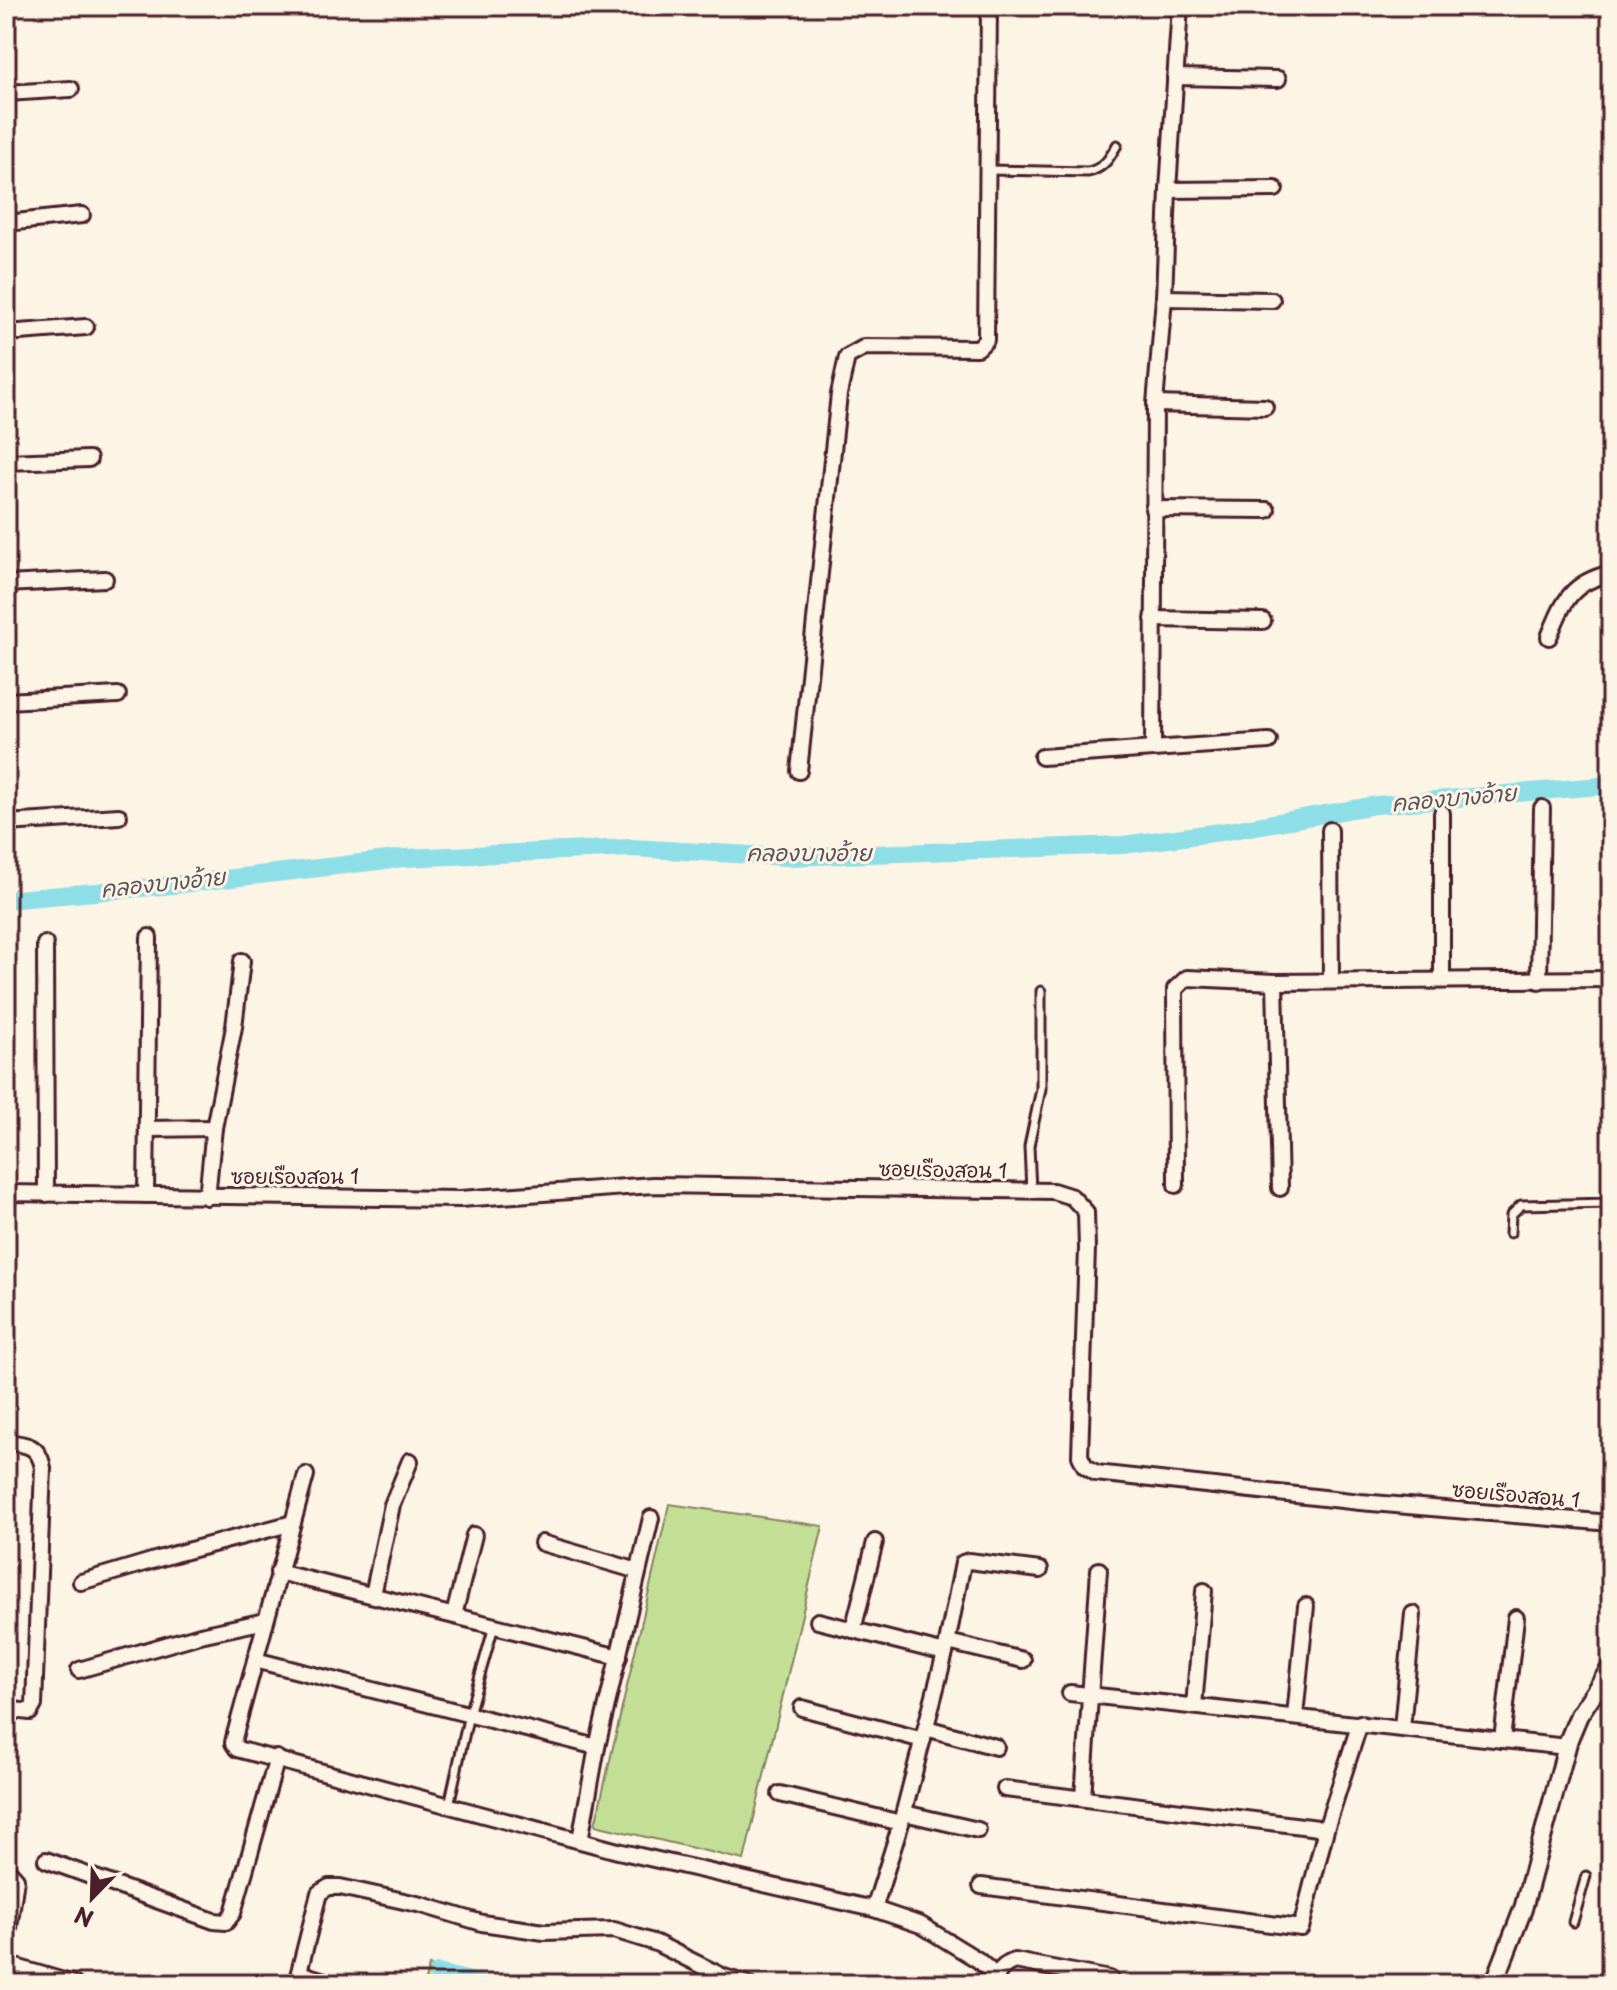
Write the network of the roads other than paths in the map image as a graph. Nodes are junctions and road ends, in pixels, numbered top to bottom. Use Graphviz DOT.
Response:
graph roads {
  1 [pos="989,6"];
  2 [pos="1180,6"];
  3 [pos="1175,77"];
  4 [pos="1278,79"];
  5 [pos="71,89"];
  6 [pos="6,93"];
  7 [pos="1117,145"];
  8 [pos="989,170"];
  9 [pos="1275,189"];
  10 [pos="1168,190"];
  11 [pos="82,215"];
  12 [pos="6,223"];
  13 [pos="1164,298"];
  14 [pos="1272,300"];
  15 [pos="86,327"];
  16 [pos="6,333"];
  17 [pos="1155,404"];
  18 [pos="1265,407"];
  19 [pos="89,459"];
  20 [pos="6,462"];
  21 [pos="1153,509"];
  22 [pos="1267,510"];
  23 [pos="1611,573"];
  24 [pos="105,579"];
  25 [pos="6,584"];
  26 [pos="1153,619"];
  27 [pos="1263,621"];
  28 [pos="1549,637"];
  29 [pos="118,695"];
  30 [pos="6,701"];
  31 [pos="1269,741"];
  32 [pos="1153,749"];
  33 [pos="1042,757"];
  34 [pos="799,771"];
  35 [pos="1542,808"];
  36 [pos="1442,813"];
  37 [pos="119,816"];
  38 [pos="6,823"];
  39 [pos="1330,830"];
  40 [pos="149,937"];
  41 [pos="45,944"];
  42 [pos="242,961"];
  43 [pos="1611,979"];
  44 [pos="1331,980"];
  45 [pos="1442,980"];
  46 [pos="1539,981"];
  47 [pos="1275,982"];
  48 [pos="1041,991"];
  49 [pos="214,1128"];
  50 [pos="147,1129"];
  51 [pos="1176,1185"];
  52 [pos="1280,1188"];
  53 [pos="1031,1191"];
  54 [pos="6,1193"];
  55 [pos="46,1194"];
  56 [pos="146,1195"];
  57 [pos="207,1197"];
  58 [pos="1611,1203"];
  59 [pos="1510,1233"];
  60 [pos="6,1442"];
  61 [pos="410,1461"];
  62 [pos="306,1475"];
  63 [pos="651,1518"];
  64 [pos="293,1523"];
  65 [pos="1611,1523"];
  66 [pos="474,1535"];
  67 [pos="875,1542"];
  68 [pos="542,1543"];
  69 [pos="1040,1570"];
  70 [pos="1099,1570"];
  71 [pos="638,1571"];
  72 [pos="278,1572"];
  73 [pos="81,1582"];
  74 [pos="1204,1591"];
  75 [pos="373,1595"];
  76 [pos="1306,1606"];
  77 [pos="1413,1614"];
  78 [pos="454,1615"];
  79 [pos="1516,1618"];
  80 [pos="265,1621"];
  81 [pos="818,1621"];
  82 [pos="494,1626"];
  83 [pos="853,1630"];
  84 [pos="947,1647"];
  85 [pos="619,1657"];
  86 [pos="255,1660"];
  87 [pos="1023,1660"];
  88 [pos="1611,1667"];
  89 [pos="79,1670"];
  90 [pos="1070,1693"];
  91 [pos="1090,1695"];
  92 [pos="1194,1706"];
  93 [pos="802,1708"];
  94 [pos="6,1709"];
  95 [pos="469,1714"];
  96 [pos="1295,1716"];
  97 [pos="1360,1723"];
  98 [pos="1402,1728"];
  99 [pos="924,1734"];
  100 [pos="1502,1740"];
  101 [pos="597,1747"];
  102 [pos="996,1747"];
  103 [pos="1567,1747"];
  104 [pos="277,1758"];
  105 [pos="1005,1789"];
  106 [pos="780,1794"];
  107 [pos="1083,1797"];
  108 [pos="449,1805"];
  109 [pos="902,1818"];
  110 [pos="1326,1829"];
  111 [pos="978,1830"];
  112 [pos="580,1840"];
  113 [pos="46,1860"];
  114 [pos="6,1868"];
  115 [pos="1586,1876"];
  116 [pos="981,1886"];
  117 [pos="874,1909"];
  118 [pos="1573,1922"];
  119 [pos="6,1949"];
  120 [pos="6,1964"];
  121 [pos="297,1979"];
  122 [pos="1110,1979"];
  123 [pos="996,1980"];
  124 [pos="74,1984"];
  125 [pos="334,1984"];
  126 [pos="748,1984"];
  127 [pos="1494,1984"];
  1 -- 8 [label="street"];
  2 -- 3 [label="street"];
  3 -- 4 [label="street"];
  3 -- 10 [label="street"];
  5 -- 6 [label="street"];
  7 -- 8 [label="lane"];
  8 -- 34 [label="street"];
  9 -- 10 [label="street"];
  10 -- 13 [label="street"];
  11 -- 12 [label="street"];
  13 -- 14 [label="street"];
  13 -- 17 [label="street"];
  15 -- 16 [label="street"];
  17 -- 18 [label="street"];
  17 -- 21 [label="street"];
  19 -- 20 [label="street"];
  21 -- 22 [label="street"];
  21 -- 26 [label="street"];
  23 -- 28 [label="street"];
  24 -- 25 [label="street"];
  26 -- 27 [label="street"];
  26 -- 32 [label="street"];
  29 -- 30 [label="street"];
  31 -- 32 [label="street"];
  32 -- 33 [label="street"];
  35 -- 46 [label="street"];
  36 -- 45 [label="street"];
  37 -- 38 [label="street"];
  39 -- 44 [label="street"];
  40 -- 50 [label="street"];
  41 -- 55 [label="street"];
  42 -- 49 [label="street"];
  43 -- 46 [label="street"];
  44 -- 45 [label="street"];
  44 -- 47 [label="street"];
  45 -- 46 [label="street"];
  47 -- 51 [label="street"];
  47 -- 52 [label="street"];
  48 -- 53 [label="lane"];
  49 -- 50 [label="street"];
  49 -- 57 [label="street"];
  50 -- 56 [label="street"];
  53 -- 57 [label="street, ซอยเรืองสอน 1"];
  53 -- 65 [label="street, ซอยเรืองสอน 1"];
  54 -- 55 [label="street, ซอยเรืองสอน 1"];
  55 -- 56 [label="street, ซอยเรืองสอน 1"];
  56 -- 57 [label="street, ซอยเรืองสอน 1"];
  58 -- 59 [label="lane"];
  60 -- 94 [label="street"];
  61 -- 75 [label="street"];
  62 -- 64 [label="street"];
  63 -- 71 [label="street"];
  64 -- 72 [label="street"];
  64 -- 73 [label="street"];
  66 -- 78 [label="street"];
  67 -- 83 [label="street"];
  68 -- 71 [label="street"];
  69 -- 84 [label="street"];
  70 -- 91 [label="street"];
  71 -- 85 [label="street"];
  72 -- 75 [label="street"];
  72 -- 80 [label="street"];
  74 -- 92 [label="street"];
  75 -- 78 [label="street"];
  76 -- 96 [label="street"];
  77 -- 98 [label="street"];
  78 -- 82 [label="street"];
  79 -- 100 [label="street"];
  80 -- 86 [label="street"];
  80 -- 89 [label="street"];
  81 -- 83 [label="street"];
  82 -- 85 [label="street"];
  82 -- 95 [label="lane"];
  83 -- 84 [label="street"];
  84 -- 87 [label="street"];
  84 -- 99 [label="street"];
  85 -- 101 [label="street"];
  86 -- 95 [label="street"];
  86 -- 104 [label="street"];
  88 -- 103 [label="street"];
  90 -- 91 [label="street"];
  91 -- 92 [label="street"];
  91 -- 107 [label="street"];
  92 -- 96 [label="street"];
  93 -- 99 [label="street"];
  95 -- 101 [label="street"];
  95 -- 108 [label="lane"];
  96 -- 97 [label="street"];
  97 -- 98 [label="street"];
  97 -- 110 [label="street"];
  98 -- 100 [label="street"];
  99 -- 102 [label="street"];
  99 -- 109 [label="street"];
  100 -- 103 [label="street"];
  101 -- 112 [label="street"];
  103 -- 127 [label="street"];
  104 -- 108 [label="street"];
  104 -- 113 [label="street"];
  105 -- 107 [label="street"];
  106 -- 109 [label="street"];
  107 -- 110 [label="street"];
  108 -- 112 [label="street"];
  109 -- 111 [label="street"];
  109 -- 117 [label="street"];
  110 -- 116 [label="street"];
  112 -- 117 [label="street"];
  114 -- 119 [label="street"];
  115 -- 118 [label="lane"];
  117 -- 123 [label="street"];
  120 -- 124 [label="street"];
  121 -- 125 [label="street"];
  121 -- 126 [label="street"];
  122 -- 123 [label="street"];
}
